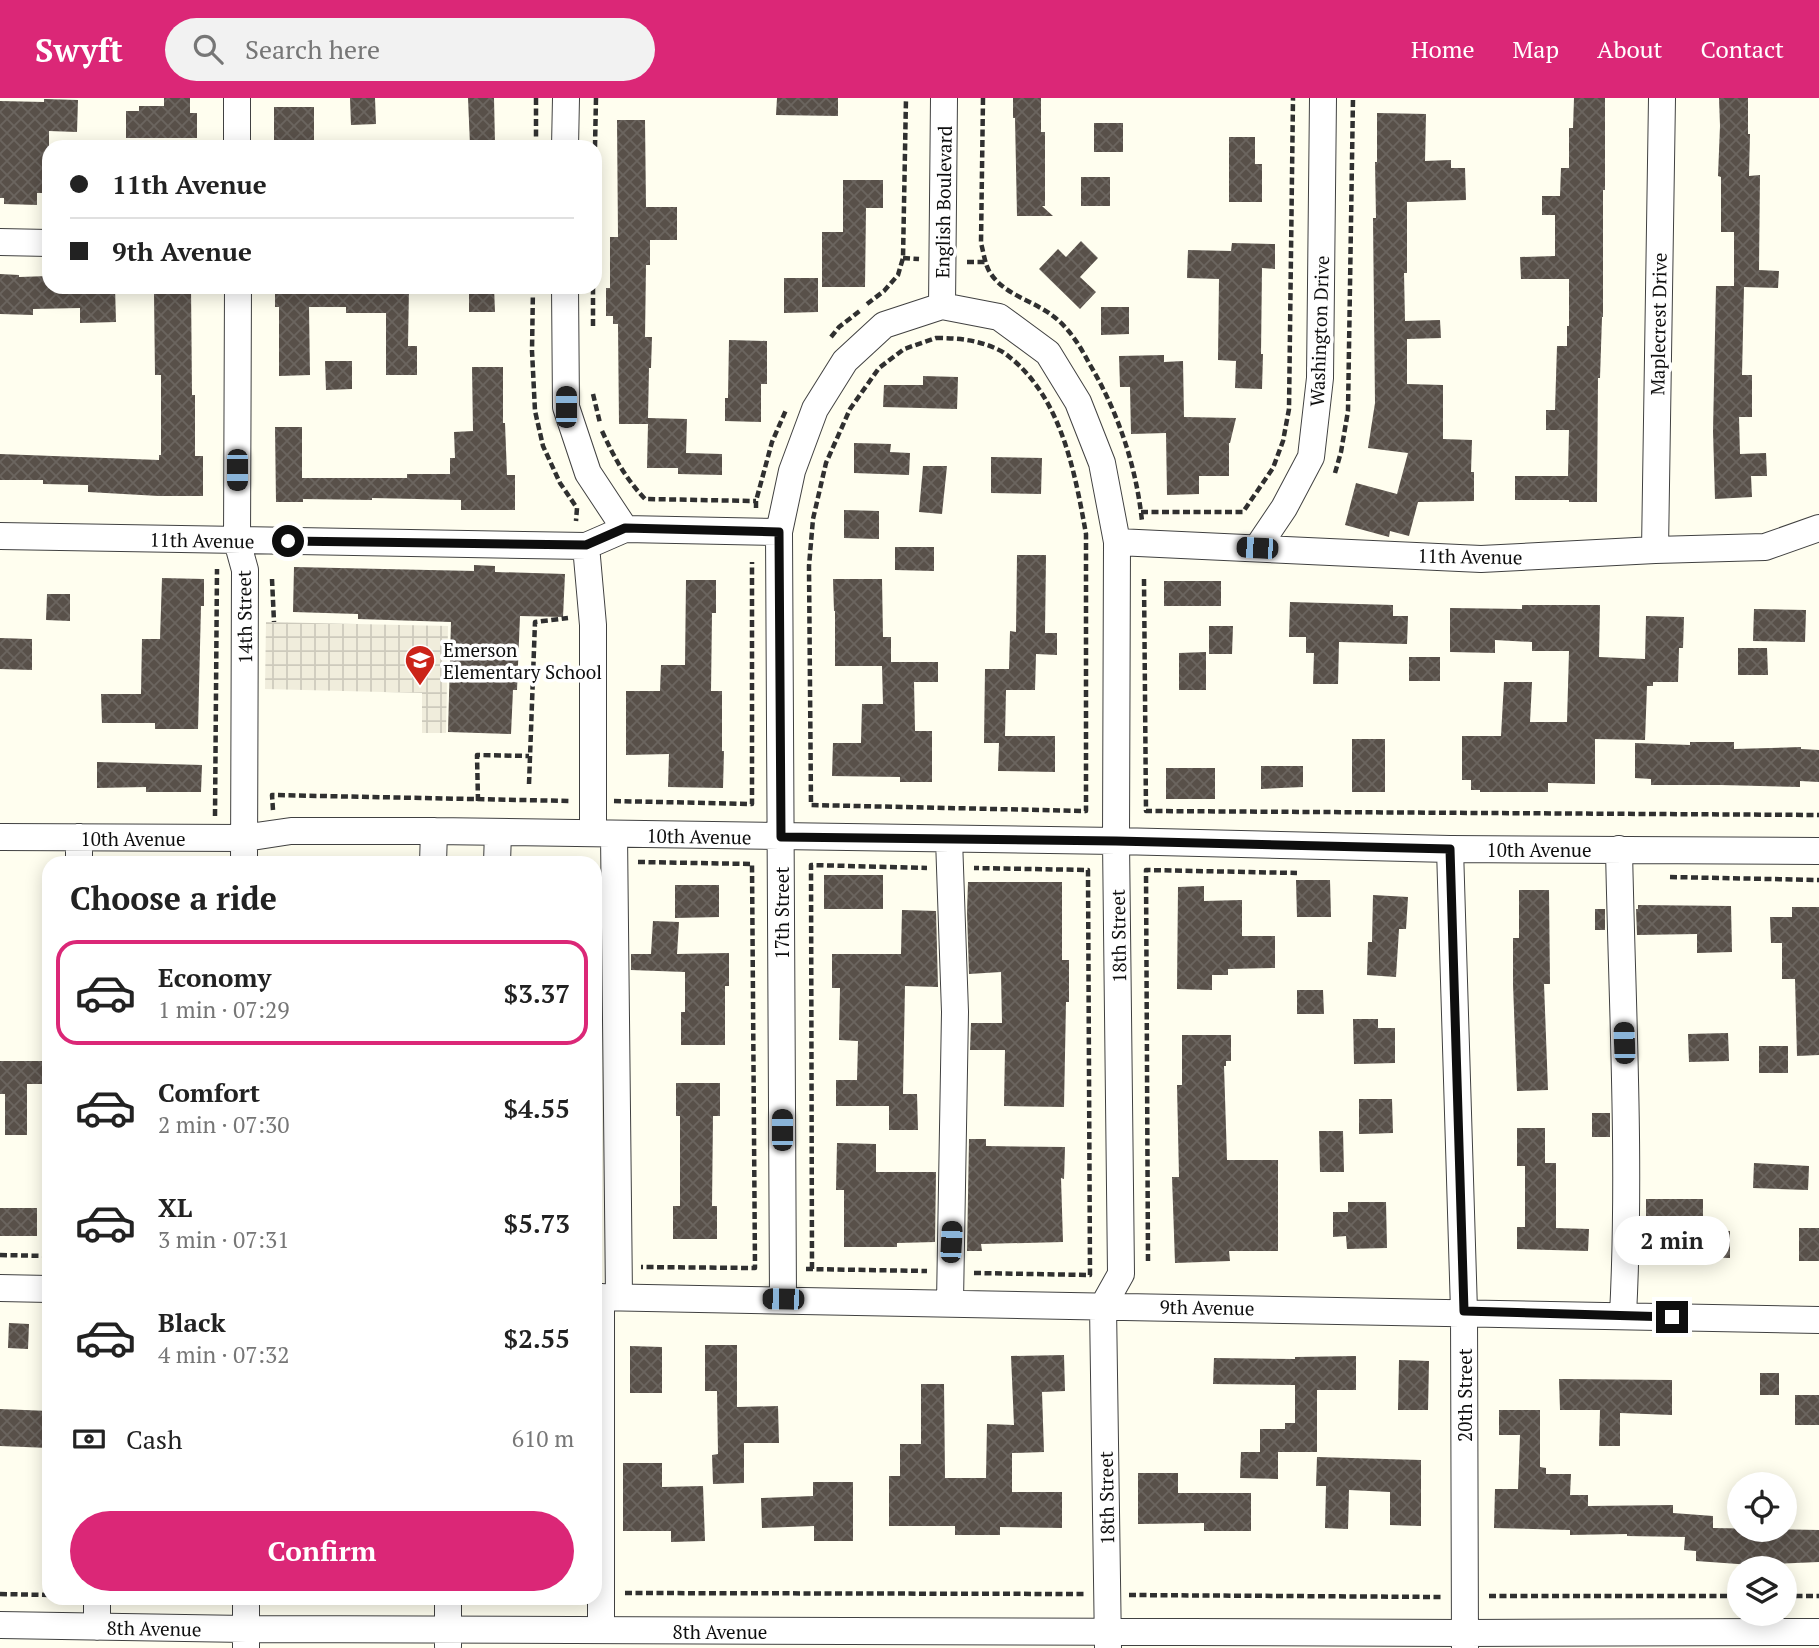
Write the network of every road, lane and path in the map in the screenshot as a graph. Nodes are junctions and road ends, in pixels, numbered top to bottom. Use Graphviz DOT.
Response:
graph roads {
  1 [pos="237,98"];
  2 [pos="536,98"];
  3 [pos="566,98"];
  4 [pos="596,98"];
  5 [pos="906,98"];
  6 [pos="944,98"];
  7 [pos="983,98"];
  8 [pos="1293,98"];
  9 [pos="1323,98"];
  10 [pos="1353,98"];
  11 [pos="1662,98"];
  12 [pos="237,140"];
  13 [pos="536,140"];
  14 [pos="565,140"];
  15 [pos="595,140"];
  16 [pos="0,242"];
  17 [pos="42,243"];
  18 [pos="959,262"];
  19 [pos="985,262"];
  20 [pos="238,294"];
  21 [pos="533,294"];
  22 [pos="565,294"];
  23 [pos="593,294"];
  24 [pos="942,306"];
  25 [pos="592,329"];
  26 [pos="825,345"];
  27 [pos="593,389"];
  28 [pos="788,404"];
  29 [pos="1335,472"];
  30 [pos="625,528"];
  31 [pos="1819,528"];
  32 [pos="779,532"];
  33 [pos="0,536"];
  34 [pos="580,536"];
  35 [pos="237,541"];
  36 [pos="1117,542"];
  37 [pos="1257,548"];
  38 [pos="1655,550"];
  39 [pos="218,565"];
  40 [pos="1144,569"];
  41 [pos="272,570"];
  42 [pos="569,618"];
  43 [pos="274,622"];
  44 [pos="529,756"];
  45 [pos="529,784"];
  46 [pos="478,799"];
  47 [pos="811,805"];
  48 [pos="1819,815"];
  49 [pos="215,816"];
  50 [pos="434,831"];
  51 [pos="498,832"];
  52 [pos="604,834"];
  53 [pos="0,837"];
  54 [pos="781,837"];
  55 [pos="949,839"];
  56 [pos="1116,841"];
  57 [pos="1450,849"];
  58 [pos="1619,849"];
  59 [pos="79,850"];
  60 [pos="244,850"];
  61 [pos="1819,851"];
  62 [pos="442,856"];
  63 [pos="497,856"];
  64 [pos="602,862"];
  65 [pos="614,862"];
  66 [pos="1299,873"];
  67 [pos="1659,877"];
  68 [pos="1819,880"];
  69 [pos="0,1255"];
  70 [pos="42,1256"];
  71 [pos="1148,1262"];
  72 [pos="619,1266"];
  73 [pos="0,1288"];
  74 [pos="42,1289"];
  75 [pos="605,1297"];
  76 [pos="783,1299"];
  77 [pos="950,1302"];
  78 [pos="1103,1306"];
  79 [pos="1464,1311"];
  80 [pos="1623,1315"];
  81 [pos="1819,1320"];
  82 [pos="602,1547"];
  83 [pos="612,1593"];
  84 [pos="0,1594"];
  85 [pos="1089,1594"];
  86 [pos="42,1595"];
  87 [pos="1121,1595"];
  88 [pos="1478,1596"];
  89 [pos="1727,1596"];
  90 [pos="1797,1596"];
  91 [pos="1819,1596"];
  92 [pos="1443,1597"];
  93 [pos="97,1605"];
  94 [pos="246,1605"];
  95 [pos="448,1605"];
  96 [pos="601,1605"];
  97 [pos="0,1625"];
  98 [pos="97,1627"];
  99 [pos="601,1630"];
  100 [pos="1819,1632"];
  101 [pos="246,1639"];
  102 [pos="448,1639"];
  103 [pos="752,1639"];
  104 [pos="930,1640"];
  105 [pos="1108,1640"];
  106 [pos="1465,1640"];
  1 -- 12 [label="street"];
  2 -- 13 [label="path"];
  3 -- 14 [label="street"];
  4 -- 15 [label="path"];
  5 -- 26 [label="path"];
  6 -- 24 [label="street, English Boulevard"];
  7 -- 19 [label="path"];
  8 -- 19 [label="path"];
  9 -- 37 [label="street, Washington Drive"];
  10 -- 29 [label="path"];
  11 -- 38 [label="street, Maplecrest Drive"];
  16 -- 17 [label="street"];
  18 -- 19 [label="path"];
  20 -- 35 [label="street, 14th Street"];
  21 -- 34 [label="path"];
  22 -- 30 [label="street"];
  23 -- 25 [label="path"];
  24 -- 32 [label="street, 17th Street"];
  24 -- 36 [label="street, 18th Street"];
  27 -- 28 [label="path"];
  30 -- 32 [label="street, 11th Avenue"];
  30 -- 34 [label="street, 11th Avenue"];
  31 -- 38 [label="street, 11th Avenue"];
  32 -- 54 [label="street, 17th Street"];
  33 -- 35 [label="street, 11th Avenue"];
  34 -- 35 [label="street, 11th Avenue"];
  34 -- 52 [label="street"];
  35 -- 60 [label="street, 14th Street"];
  36 -- 37 [label="street, 11th Avenue"];
  36 -- 56 [label="street, 18th Street"];
  37 -- 38 [label="street, 11th Avenue"];
  39 -- 49 [label="path"];
  40 -- 48 [label="path"];
  41 -- 43 [label="path"];
  42 -- 44 [label="path"];
  44 -- 45 [label="path"];
  44 -- 46 [label="path"];
  47 -- 47 [label="path"];
  50 -- 51 [label="street, 10th Avenue"];
  50 -- 60 [label="street, 10th Avenue"];
  50 -- 62 [label="street"];
  51 -- 52 [label="street, 10th Avenue"];
  51 -- 63 [label="street"];
  52 -- 54 [label="street, 10th Avenue"];
  52 -- 65 [label="street"];
  53 -- 59 [label="street, 10th Avenue"];
  54 -- 55 [label="street, 10th Avenue"];
  54 -- 76 [label="street, 17th Street"];
  55 -- 56 [label="street, 10th Avenue"];
  55 -- 77 [label="street"];
  56 -- 57 [label="street, 10th Avenue"];
  56 -- 78 [label="street, 18th Street"];
  57 -- 58 [label="street, 10th Avenue"];
  57 -- 79 [label="street, 20th Street"];
  58 -- 61 [label="street, 10th Avenue"];
  58 -- 80 [label="street"];
  59 -- 60 [label="street, 10th Avenue"];
  64 -- 65 [label="path"];
  65 -- 72 [label="street"];
  65 -- 72 [label="path"];
  66 -- 71 [label="path"];
  67 -- 68 [label="path"];
  69 -- 70 [label="path"];
  72 -- 75 [label="street"];
  73 -- 74 [label="street"];
  75 -- 76 [label="street, 9th Avenue"];
  75 -- 82 [label="street"];
  76 -- 77 [label="street, 9th Avenue"];
  77 -- 78 [label="street, 9th Avenue"];
  78 -- 79 [label="street, 9th Avenue"];
  78 -- 105 [label="street, 18th Street"];
  79 -- 80 [label="street, 9th Avenue"];
  79 -- 106 [label="street, 20th Street"];
  80 -- 81 [label="street, 9th Avenue"];
  83 -- 85 [label="path"];
  84 -- 86 [label="path"];
  87 -- 92 [label="path"];
  88 -- 89 [label="path"];
  90 -- 91 [label="path"];
  93 -- 98 [label="street"];
  94 -- 101 [label="street"];
  95 -- 102 [label="street"];
  96 -- 99 [label="street"];
  97 -- 98 [label="street, 8th Avenue"];
  98 -- 101 [label="street, 8th Avenue"];
  99 -- 102 [label="street, 8th Avenue"];
  99 -- 103 [label="street, 8th Avenue"];
  100 -- 106 [label="street, 8th Avenue"];
  101 -- 102 [label="street, 8th Avenue"];
  103 -- 104 [label="street, 8th Avenue"];
  104 -- 105 [label="street, 8th Avenue"];
  105 -- 106 [label="street, 8th Avenue"];
}
